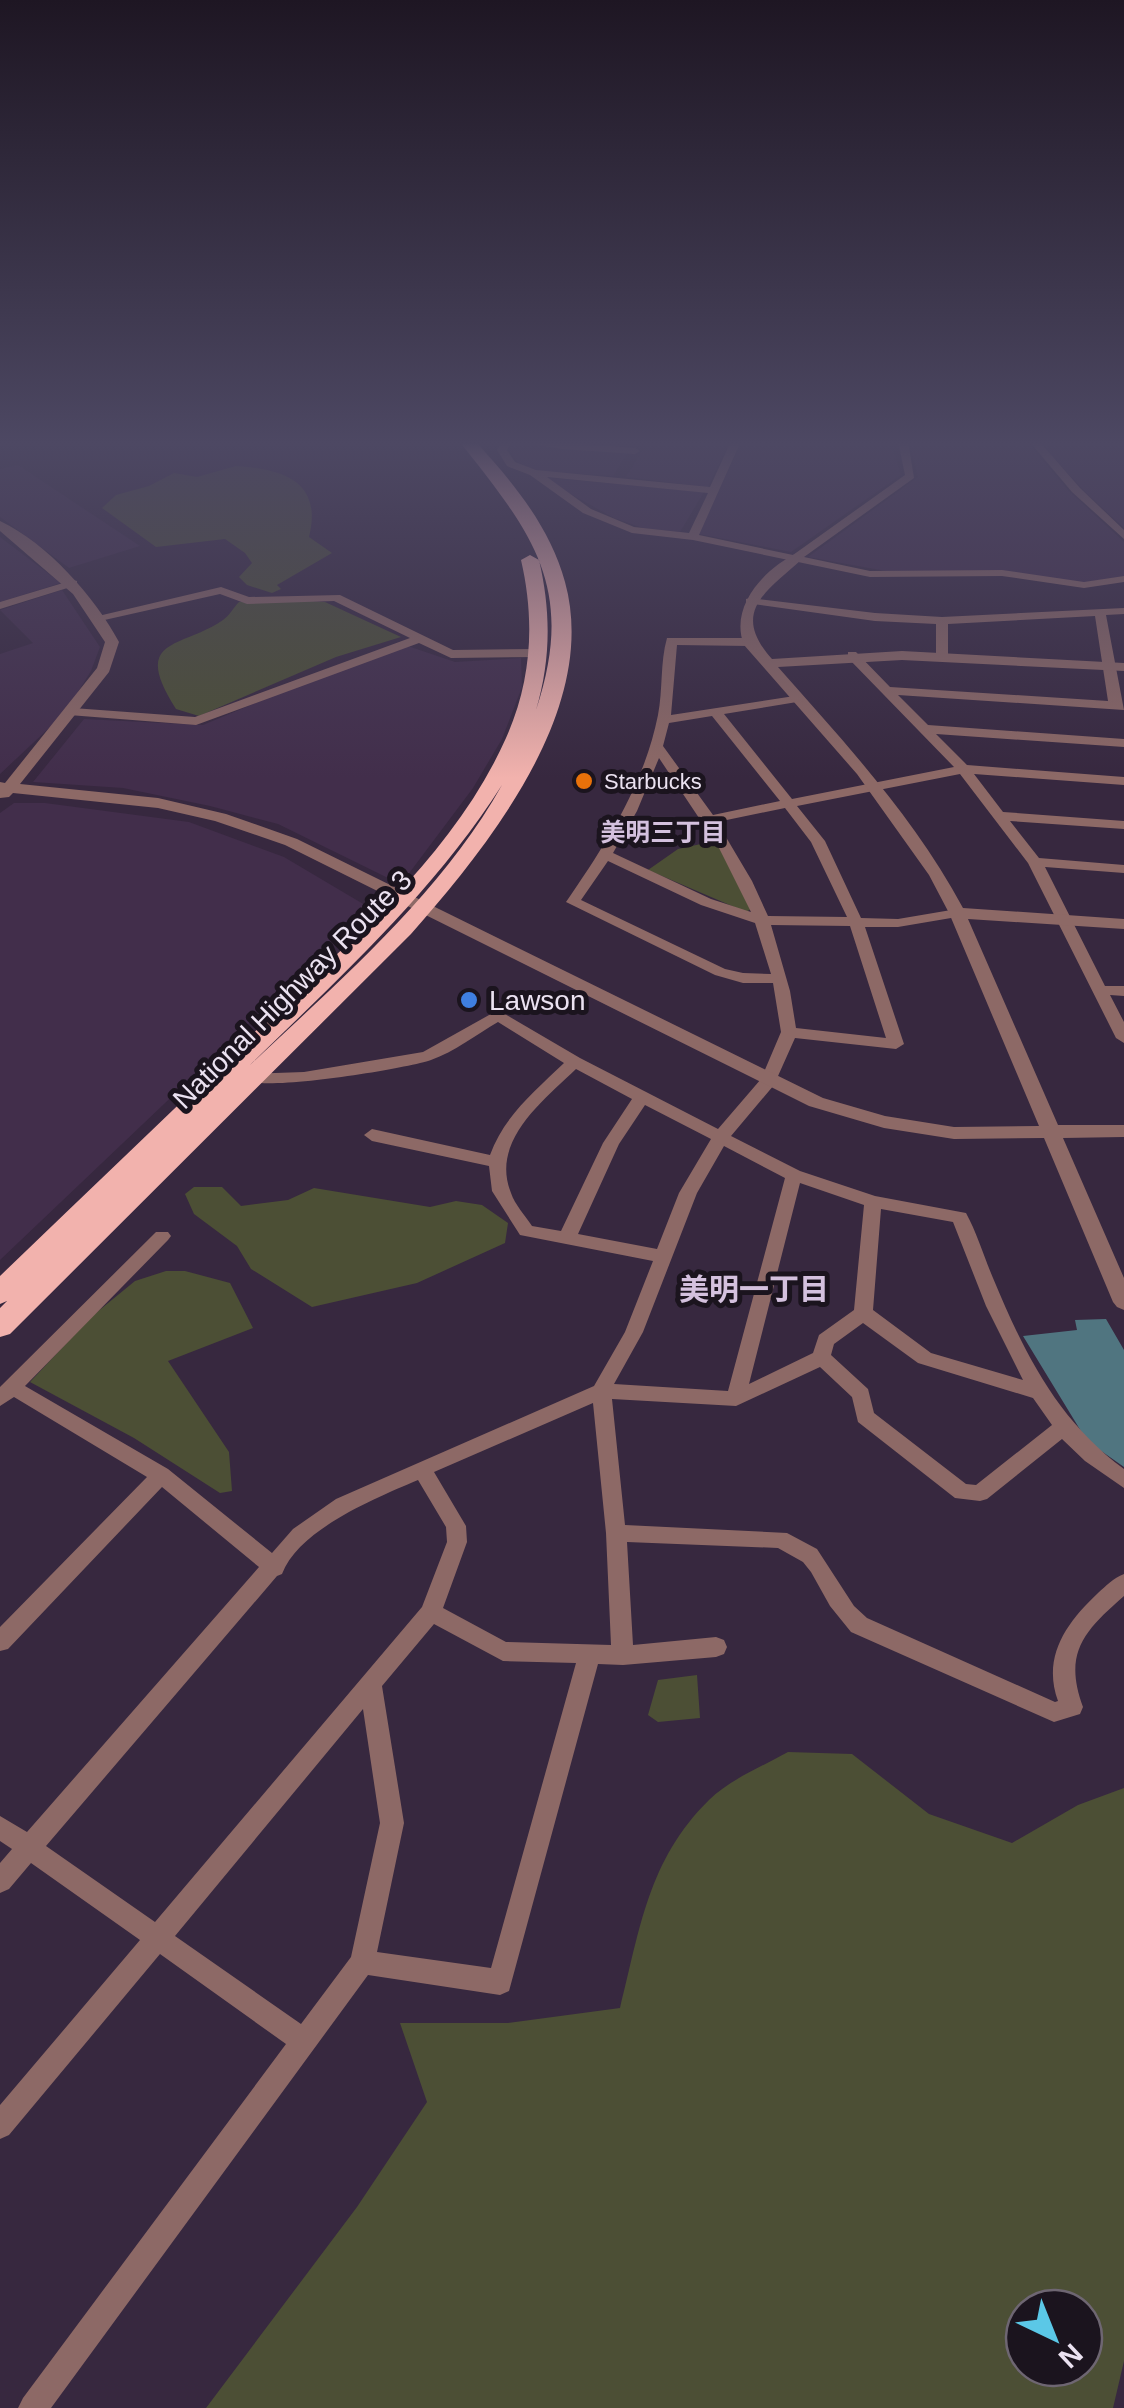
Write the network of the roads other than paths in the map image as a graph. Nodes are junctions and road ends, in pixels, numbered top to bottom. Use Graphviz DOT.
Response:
graph roads {
  1 [pos="35,553"];
  2 [pos="527,553"];
  3 [pos="546,553"];
  4 [pos="778,553"];
  5 [pos="802,553"];
  6 [pos="797,557"];
  7 [pos="1124,579"];
  8 [pos="73,583"];
  9 [pos="750,601"];
  10 [pos="0,606"];
  11 [pos="1124,611"];
  12 [pos="1100,613"];
  13 [pos="100,618"];
  14 [pos="942,621"];
  15 [pos="1102,633"];
  16 [pos="1124,634"];
  17 [pos="418,639"];
  18 [pos="749,642"];
  19 [pos="539,653"];
  20 [pos="852,654"];
  21 [pos="942,655"];
  22 [pos="768,664"];
  23 [pos="1108,666"];
  24 [pos="1124,667"];
  25 [pos="885,690"];
  26 [pos="798,698"];
  27 [pos="1119,706"];
  28 [pos="73,712"];
  29 [pos="716,712"];
  30 [pos="666,720"];
  31 [pos="923,728"];
  32 [pos="1124,742"];
  33 [pos="659,749"];
  34 [pos="963,769"];
  35 [pos="1124,781"];
  36 [pos="877,786"];
  37 [pos="4,791"];
  38 [pos="791,804"];
  39 [pos="1003,816"];
  40 [pos="712,819"];
  41 [pos="1124,825"];
  42 [pos="606,856"];
  43 [pos="1036,862"];
  44 [pos="1124,868"];
  45 [pos="414,901"];
  46 [pos="956,914"];
  47 [pos="762,920"];
  48 [pos="1063,920"];
  49 [pos="856,922"];
  50 [pos="1124,924"];
  51 [pos="778,978"];
  52 [pos="1100,990"];
  53 [pos="1124,991"];
  54 [pos="789,1032"];
  55 [pos="1124,1038"];
  56 [pos="574,1062"];
  57 [pos="250,1079"];
  58 [pos="768,1081"];
  59 [pos="642,1096"];
  60 [pos="1124,1131"];
  61 [pos="1050,1134"];
  62 [pos="372,1135"];
  63 [pos="722,1137"];
  64 [pos="495,1162"];
  65 [pos="794,1175"];
  66 [pos="873,1202"];
  67 [pos="162,1236"];
  68 [pos="567,1238"];
  69 [pos="665,1256"];
  70 [pos="0,1293"];
  71 [pos="1124,1302"];
  72 [pos="863,1312"];
  73 [pos="0,1326"];
  74 [pos="820,1357"];
  75 [pos="601,1391"];
  76 [pos="6,1393"];
  77 [pos="1042,1393"];
  78 [pos="736,1399"];
  79 [pos="1064,1427"];
  80 [pos="422,1469"];
  81 [pos="161,1475"];
  82 [pos="1124,1480"];
  83 [pos="616,1533"];
  84 [pos="275,1568"];
  85 [pos="1124,1584"];
  86 [pos="431,1612"];
  87 [pos="0,1642"];
  88 [pos="716,1647"];
  89 [pos="590,1653"];
  90 [pos="623,1655"];
  91 [pos="371,1684"];
  92 [pos="0,1828"];
  93 [pos="29,1848"];
  94 [pos="0,1881"];
  95 [pos="156,1939"];
  96 [pos="362,1962"];
  97 [pos="303,2042"];
  98 [pos="0,2126"];
  99 [pos="34,2408"];
  1 -- 8 [label="street"];
  2 -- 19 [label="highway, National Highway Route 3"];
  3 -- 45 [label="highway, National Highway Route 3"];
  4 -- 6 [label="street"];
  5 -- 6 [label="street"];
  6 -- 7 [label="street"];
  6 -- 9 [label="street"];
  8 -- 10 [label="street"];
  8 -- 13 [label="street"];
  9 -- 14 [label="street"];
  9 -- 18 [label="street"];
  11 -- 12 [label="street"];
  12 -- 14 [label="street"];
  12 -- 15 [label="street"];
  13 -- 17 [label="street"];
  13 -- 28 [label="street"];
  14 -- 21 [label="street"];
  15 -- 16 [label="street"];
  15 -- 23 [label="street"];
  17 -- 19 [label="street"];
  17 -- 28 [label="street"];
  18 -- 22 [label="street"];
  18 -- 30 [label="street"];
  19 -- 45 [label="highway, National Highway Route 3"];
  20 -- 21 [label="street"];
  20 -- 22 [label="street"];
  20 -- 25 [label="street"];
  21 -- 23 [label="street"];
  22 -- 26 [label="street"];
  23 -- 24 [label="street"];
  23 -- 27 [label="street"];
  25 -- 27 [label="street"];
  25 -- 31 [label="street"];
  26 -- 29 [label="street"];
  26 -- 36 [label="street"];
  28 -- 37 [label="street"];
  29 -- 30 [label="street"];
  29 -- 38 [label="street"];
  30 -- 33 [label="street"];
  31 -- 32 [label="street"];
  31 -- 34 [label="street"];
  33 -- 40 [label="street"];
  33 -- 42 [label="street"];
  34 -- 35 [label="street"];
  34 -- 36 [label="street"];
  34 -- 39 [label="street"];
  36 -- 38 [label="street"];
  36 -- 46 [label="street"];
  37 -- 45 [label="street"];
  38 -- 40 [label="street"];
  38 -- 49 [label="street"];
  39 -- 41 [label="street"];
  39 -- 43 [label="street"];
  40 -- 47 [label="street"];
  42 -- 47 [label="street"];
  42 -- 51 [label="street"];
  43 -- 44 [label="street"];
  43 -- 48 [label="street"];
  45 -- 57 [label="highway, National Highway Route 3"];
  45 -- 58 [label="street"];
  45 -- 70 [label="highway, National Highway Route 3"];
  46 -- 48 [label="street"];
  46 -- 49 [label="street"];
  46 -- 61 [label="street"];
  47 -- 49 [label="street"];
  47 -- 51 [label="street"];
  48 -- 50 [label="street"];
  48 -- 52 [label="street"];
  49 -- 54 [label="street"];
  51 -- 54 [label="street"];
  52 -- 53 [label="street"];
  52 -- 55 [label="street"];
  54 -- 58 [label="street"];
  56 -- 57 [label="street"];
  56 -- 59 [label="street"];
  56 -- 64 [label="street"];
  57 -- 73 [label="highway, National Highway Route 3"];
  58 -- 61 [label="street"];
  58 -- 63 [label="street"];
  59 -- 63 [label="street"];
  59 -- 68 [label="street"];
  60 -- 61 [label="street"];
  61 -- 71 [label="street"];
  62 -- 64 [label="street"];
  63 -- 65 [label="street"];
  63 -- 69 [label="street"];
  64 -- 68 [label="street"];
  65 -- 66 [label="street"];
  65 -- 78 [label="street"];
  66 -- 72 [label="street"];
  66 -- 77 [label="street"];
  67 -- 76 [label="street"];
  68 -- 69 [label="street"];
  69 -- 75 [label="street"];
  72 -- 74 [label="street"];
  72 -- 77 [label="street"];
  74 -- 78 [label="street"];
  74 -- 79 [label="street"];
  75 -- 78 [label="street"];
  75 -- 80 [label="street"];
  75 -- 83 [label="street"];
  76 -- 81 [label="street"];
  77 -- 79 [label="street"];
  79 -- 82 [label="street"];
  80 -- 84 [label="street"];
  80 -- 86 [label="street"];
  81 -- 84 [label="street"];
  81 -- 87 [label="street"];
  83 -- 85 [label="street"];
  83 -- 90 [label="street"];
  84 -- 93 [label="street"];
  86 -- 89 [label="street"];
  86 -- 91 [label="street"];
  88 -- 90 [label="street"];
  89 -- 90 [label="street"];
  89 -- 96 [label="street"];
  91 -- 95 [label="street"];
  91 -- 96 [label="street"];
  92 -- 93 [label="street"];
  93 -- 94 [label="street"];
  93 -- 95 [label="street"];
  95 -- 97 [label="street"];
  95 -- 98 [label="street"];
  96 -- 97 [label="street"];
  97 -- 99 [label="street"];
}
